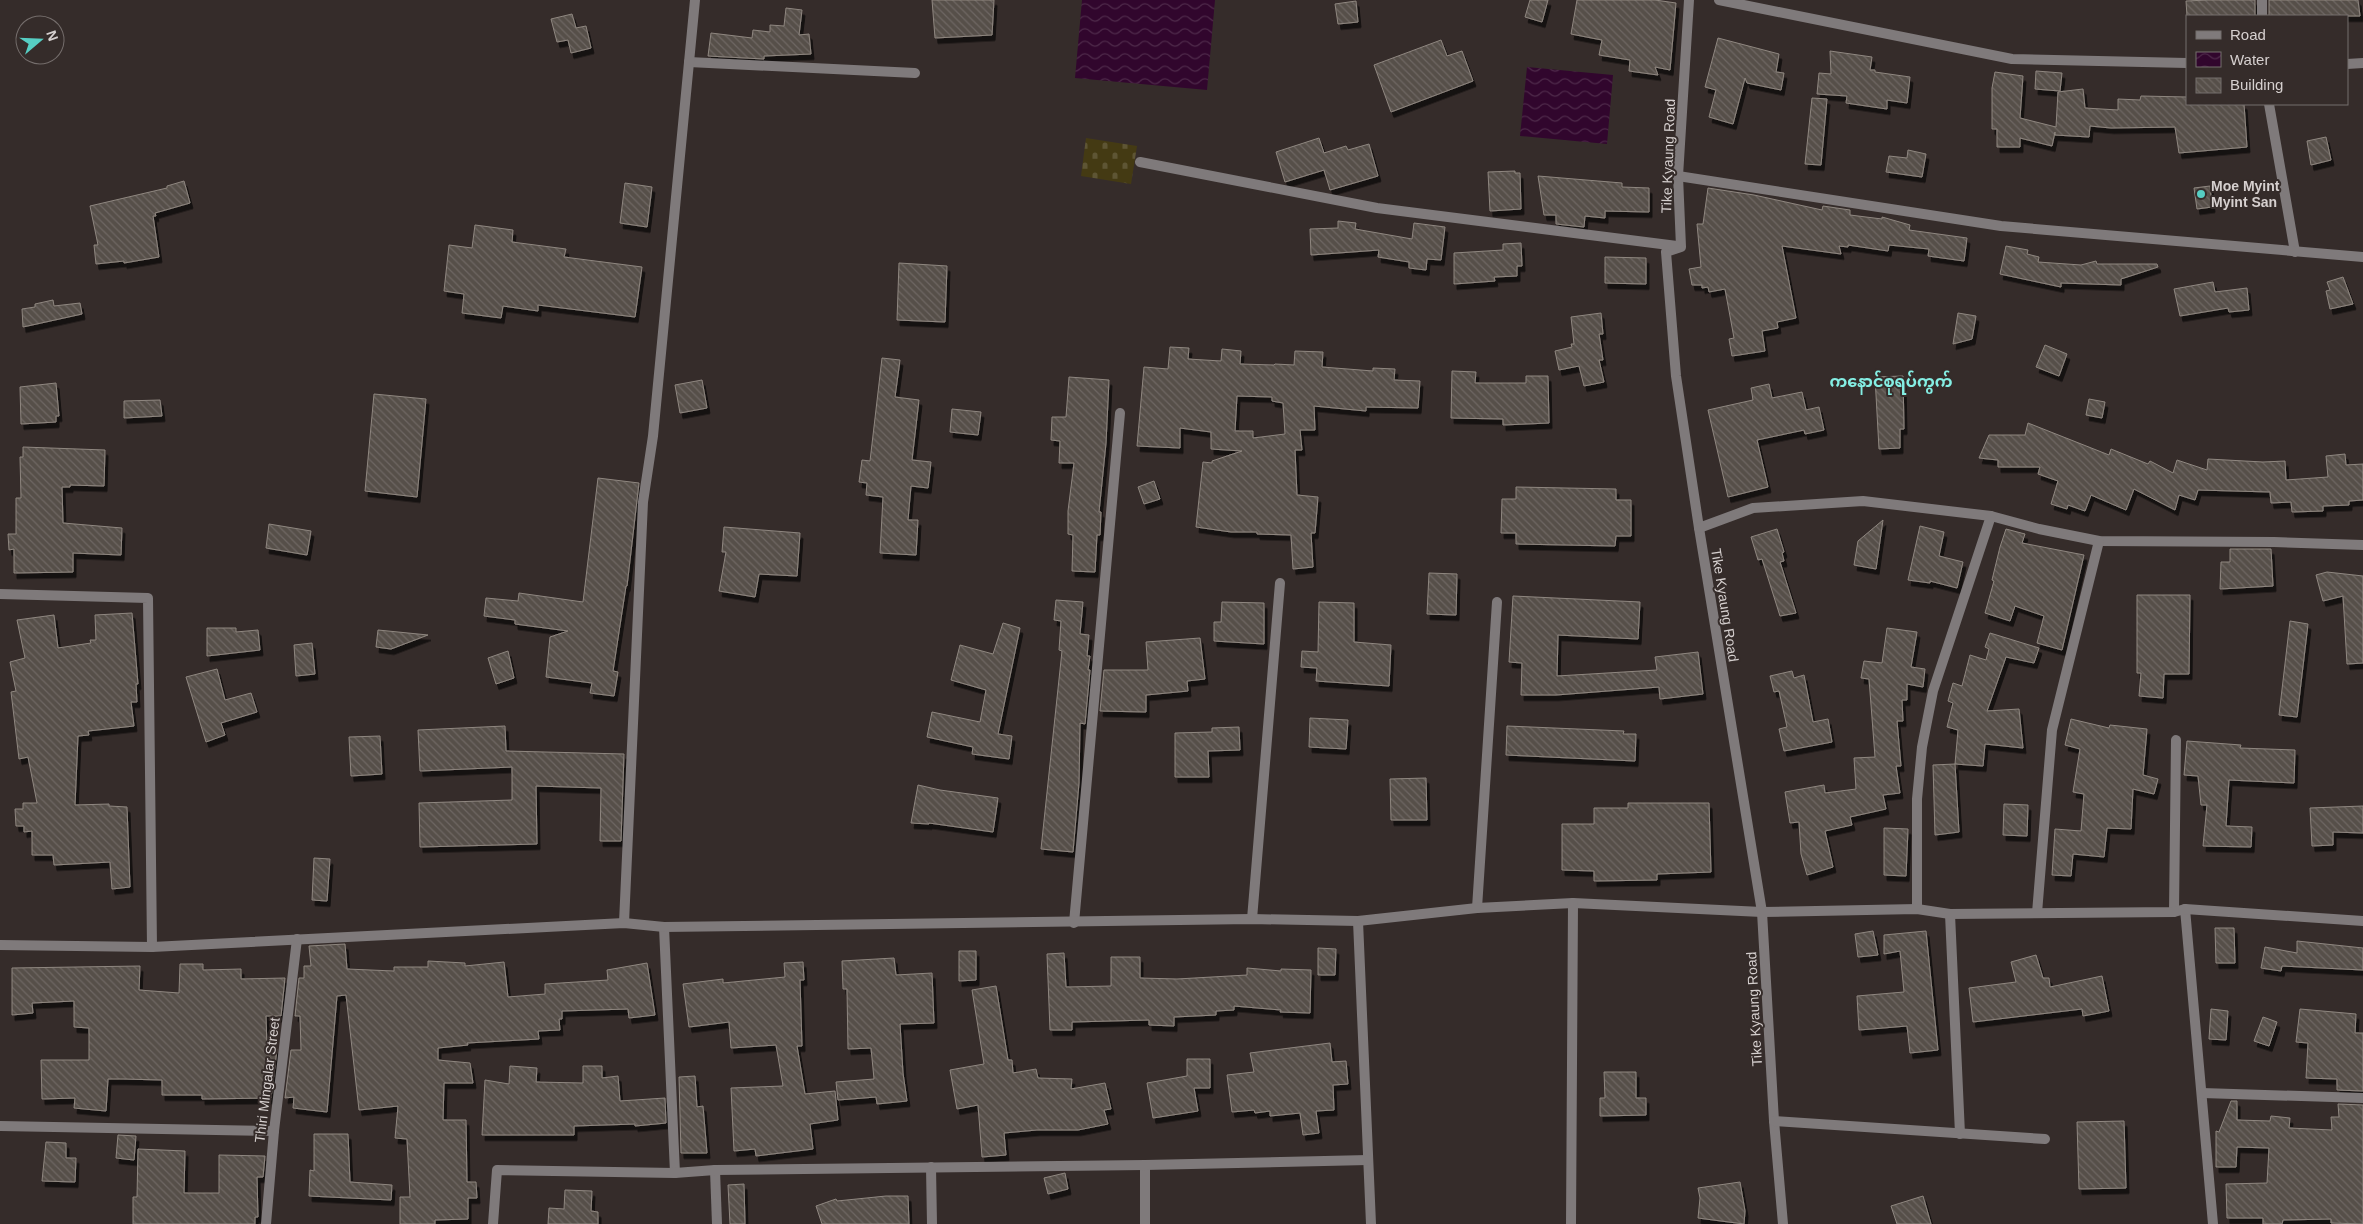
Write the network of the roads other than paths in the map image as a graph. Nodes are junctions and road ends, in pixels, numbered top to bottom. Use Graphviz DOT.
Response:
graph roads {
  1 [pos="695,0"];
  2 [pos="1689,0"];
  3 [pos="1719,0"];
  4 [pos="2262,0"];
  5 [pos="2262,15"];
  6 [pos="689,62"];
  7 [pos="2186,63"];
  8 [pos="2363,63"];
  9 [pos="2348,64"];
  10 [pos="914,73"];
  11 [pos="2269,105"];
  12 [pos="1140,162"];
  13 [pos="1678,176"];
  14 [pos="1681,247"];
  15 [pos="2295,252"];
  16 [pos="2363,256"];
  17 [pos="1120,413"];
  18 [pos="1991,516"];
  19 [pos="1699,528"];
  20 [pos="2099,540"];
  21 [pos="2363,545"];
  22 [pos="1280,583"];
  23 [pos="0,594"];
  24 [pos="1497,602"];
  25 [pos="2176,740"];
  26 [pos="1574,903"];
  27 [pos="1477,908"];
  28 [pos="1917,909"];
  29 [pos="2185,909"];
  30 [pos="1762,912"];
  31 [pos="2174,912"];
  32 [pos="2037,913"];
  33 [pos="1950,914"];
  34 [pos="1252,919"];
  35 [pos="1358,921"];
  36 [pos="2363,921"];
  37 [pos="1074,922"];
  38 [pos="624,923"];
  39 [pos="664,927"];
  40 [pos="297,939"];
  41 [pos="0,945"];
  42 [pos="152,947"];
  43 [pos="2202,1093"];
  44 [pos="2363,1098"];
  45 [pos="1774,1121"];
  46 [pos="0,1126"];
  47 [pos="274,1131"];
  48 [pos="1960,1134"];
  49 [pos="2045,1139"];
  50 [pos="1368,1160"];
  51 [pos="1145,1165"];
  52 [pos="931,1167"];
  53 [pos="715,1170"];
  54 [pos="675,1173"];
  55 [pos="266,1224"];
  56 [pos="493,1224"];
  57 [pos="717,1224"];
  58 [pos="932,1224"];
  59 [pos="1145,1224"];
  60 [pos="1371,1224"];
  61 [pos="1571,1224"];
  62 [pos="1783,1224"];
  63 [pos="2213,1224"];
  1 -- 6 [label="street"];
  2 -- 13 [label="street, Tike Kyaung Road"];
  3 -- 7 [label="street"];
  4 -- 5 [label="street"];
  6 -- 10 [label="street"];
  6 -- 38 [label="street"];
  8 -- 9 [label="street"];
  11 -- 15 [label="street"];
  12 -- 14 [label="street"];
  13 -- 14 [label="street, Tike Kyaung Road"];
  13 -- 15 [label="street"];
  14 -- 19 [label="street, Tike Kyaung Road"];
  15 -- 16 [label="street"];
  17 -- 37 [label="street"];
  18 -- 19 [label="street"];
  18 -- 20 [label="street"];
  18 -- 28 [label="street"];
  19 -- 30 [label="street, Tike Kyaung Road"];
  20 -- 21 [label="street"];
  20 -- 32 [label="street"];
  22 -- 34 [label="street"];
  23 -- 42 [label="street"];
  24 -- 27 [label="street"];
  25 -- 31 [label="street"];
  26 -- 27 [label="street"];
  26 -- 30 [label="street"];
  26 -- 61 [label="street"];
  27 -- 35 [label="street"];
  28 -- 30 [label="street"];
  28 -- 33 [label="street"];
  29 -- 31 [label="street"];
  29 -- 36 [label="street"];
  29 -- 43 [label="street"];
  30 -- 45 [label="street, Tike Kyaung Road"];
  31 -- 32 [label="street"];
  32 -- 33 [label="street"];
  33 -- 48 [label="street"];
  34 -- 35 [label="street"];
  34 -- 37 [label="street"];
  35 -- 50 [label="street"];
  37 -- 39 [label="street"];
  38 -- 39 [label="street"];
  38 -- 40 [label="street"];
  39 -- 54 [label="street"];
  40 -- 42 [label="street"];
  40 -- 47 [label="street, Thiri Mingalar Street"];
  41 -- 42 [label="street"];
  43 -- 44 [label="street"];
  43 -- 63 [label="street"];
  45 -- 48 [label="street"];
  45 -- 62 [label="street, Tike Kyaung Road"];
  46 -- 47 [label="street"];
  47 -- 55 [label="street, Thiri Mingalar Street"];
  48 -- 49 [label="street"];
  50 -- 51 [label="street"];
  50 -- 60 [label="street"];
  51 -- 52 [label="street"];
  51 -- 59 [label="street"];
  52 -- 53 [label="street"];
  52 -- 58 [label="street"];
  53 -- 54 [label="street"];
  53 -- 57 [label="street"];
  54 -- 56 [label="street"];
}
